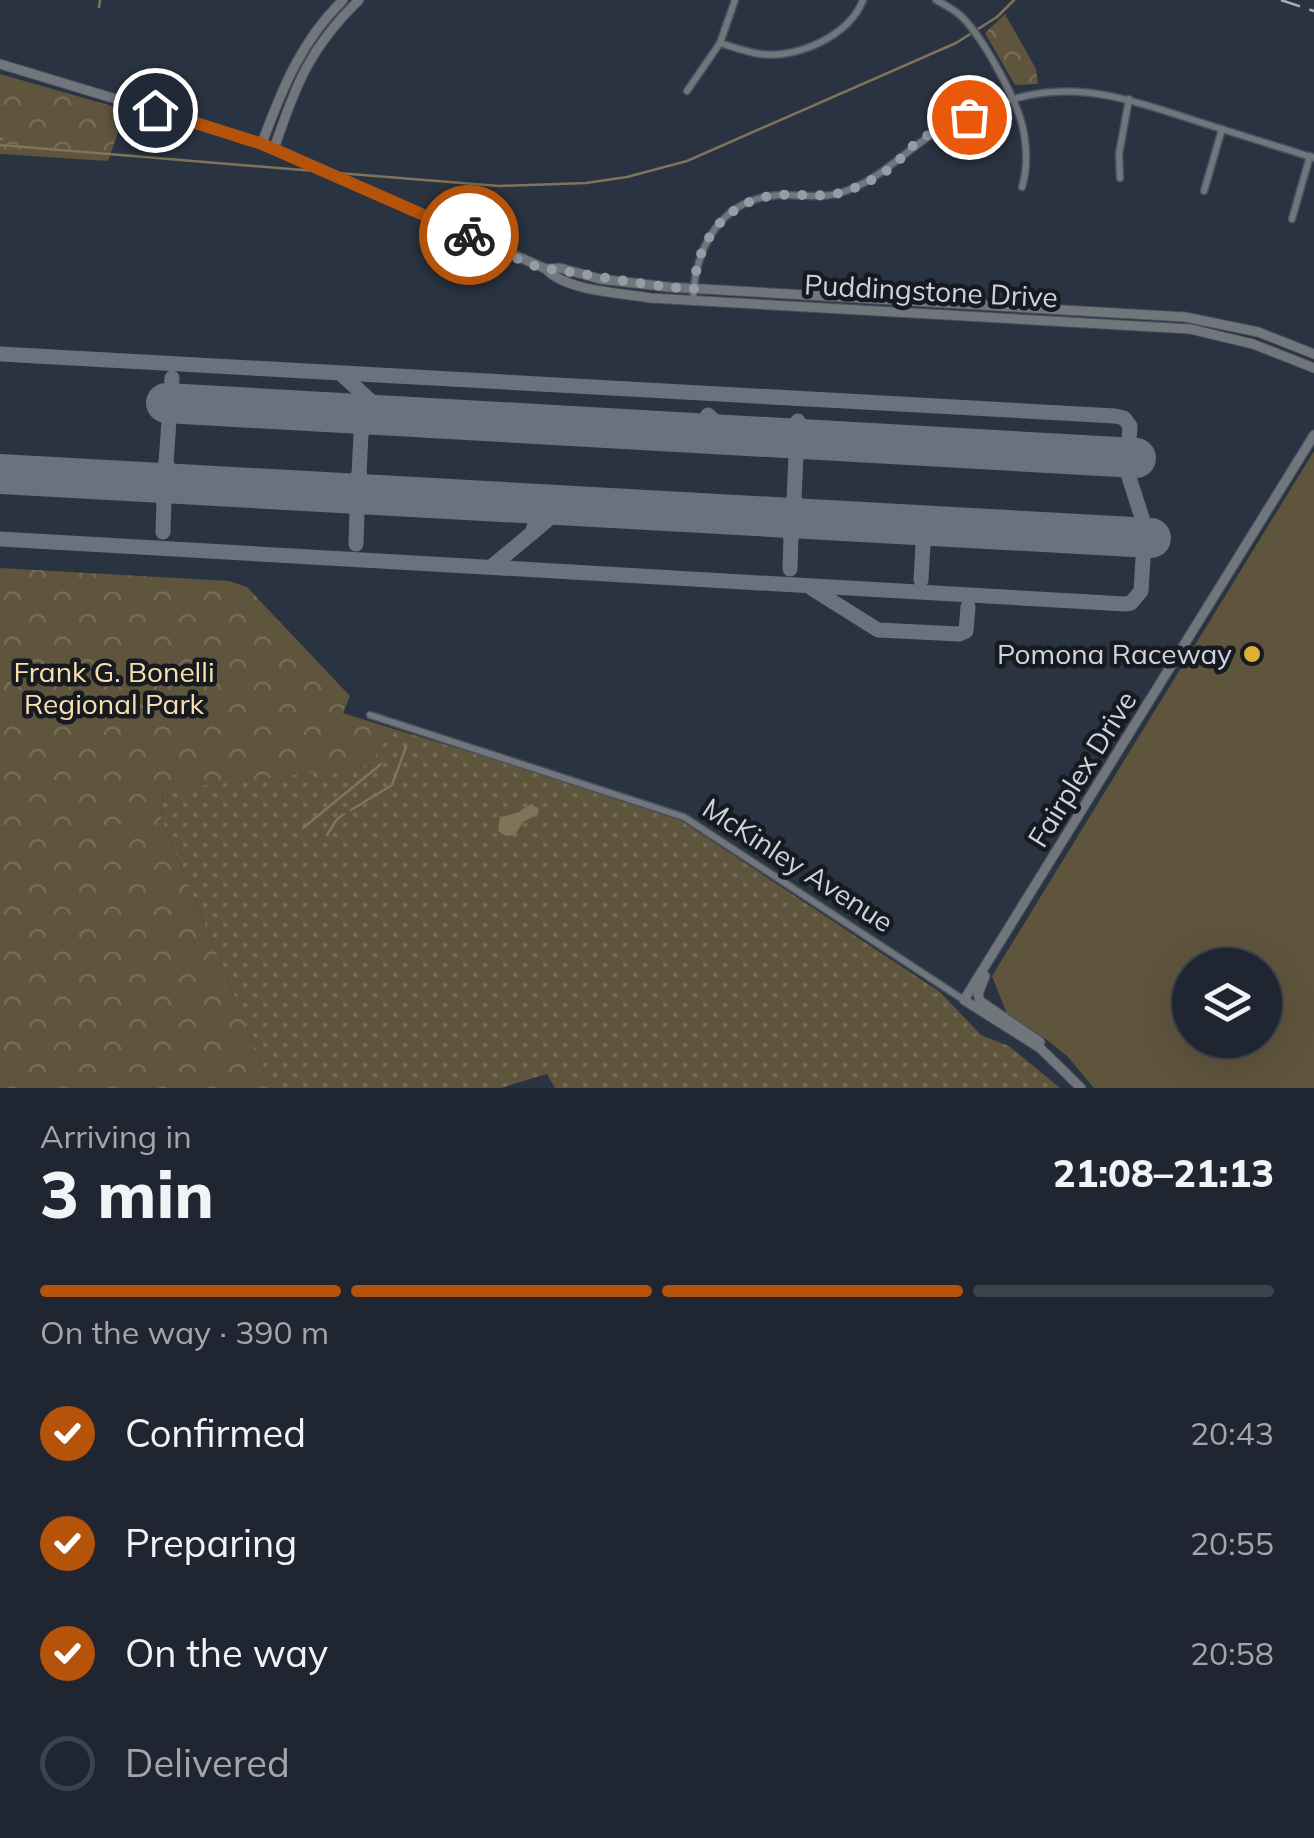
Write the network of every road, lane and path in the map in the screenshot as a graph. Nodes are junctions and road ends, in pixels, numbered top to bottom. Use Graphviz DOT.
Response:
graph roads {
  1 [pos="343,0"];
  2 [pos="736,0"];
  3 [pos="863,0"];
  4 [pos="936,0"];
  5 [pos="357,1"];
  6 [pos="720,43"];
  7 [pos="0,64"];
  8 [pos="687,91"];
  9 [pos="1012,99"];
  10 [pos="1128,100"];
  11 [pos="1222,130"];
  12 [pos="262,144"];
  13 [pos="274,149"];
  14 [pos="1312,157"];
  15 [pos="1120,178"];
  16 [pos="1022,188"];
  17 [pos="1204,191"];
  18 [pos="1292,219"];
  19 [pos="694,294"];
  20 [pos="1314,354"];
  21 [pos="1314,368"];
  22 [pos="1314,435"];
  23 [pos="370,715"];
  24 [pos="998,946"];
  25 [pos="964,1000"];
  26 [pos="1083,1088"];
  1 -- 12 [label="street"];
  2 -- 6 [label="street"];
  3 -- 6 [label="street"];
  4 -- 9 [label="street"];
  5 -- 13 [label="street"];
  6 -- 8 [label="street"];
  7 -- 12 [label="street, Puddingstone Drive"];
  9 -- 10 [label="street"];
  9 -- 16 [label="street"];
  9 -- 19 [label="street"];
  10 -- 11 [label="street"];
  10 -- 15 [label="street"];
  11 -- 14 [label="street"];
  11 -- 17 [label="street"];
  12 -- 13 [label="street, Puddingstone Drive"];
  13 -- 19 [label="street, Puddingstone Drive"];
  14 -- 18 [label="street"];
  19 -- 20 [label="street, Puddingstone Drive"];
  19 -- 21 [label="street, Puddingstone Drive"];
  22 -- 24 [label="street, Fairplex Drive"];
  23 -- 25 [label="street, McKinley Avenue"];
  24 -- 25 [label="street, Fairplex Drive"];
  24 -- 26 [label="street"];
  25 -- 26 [label="street"];
}
